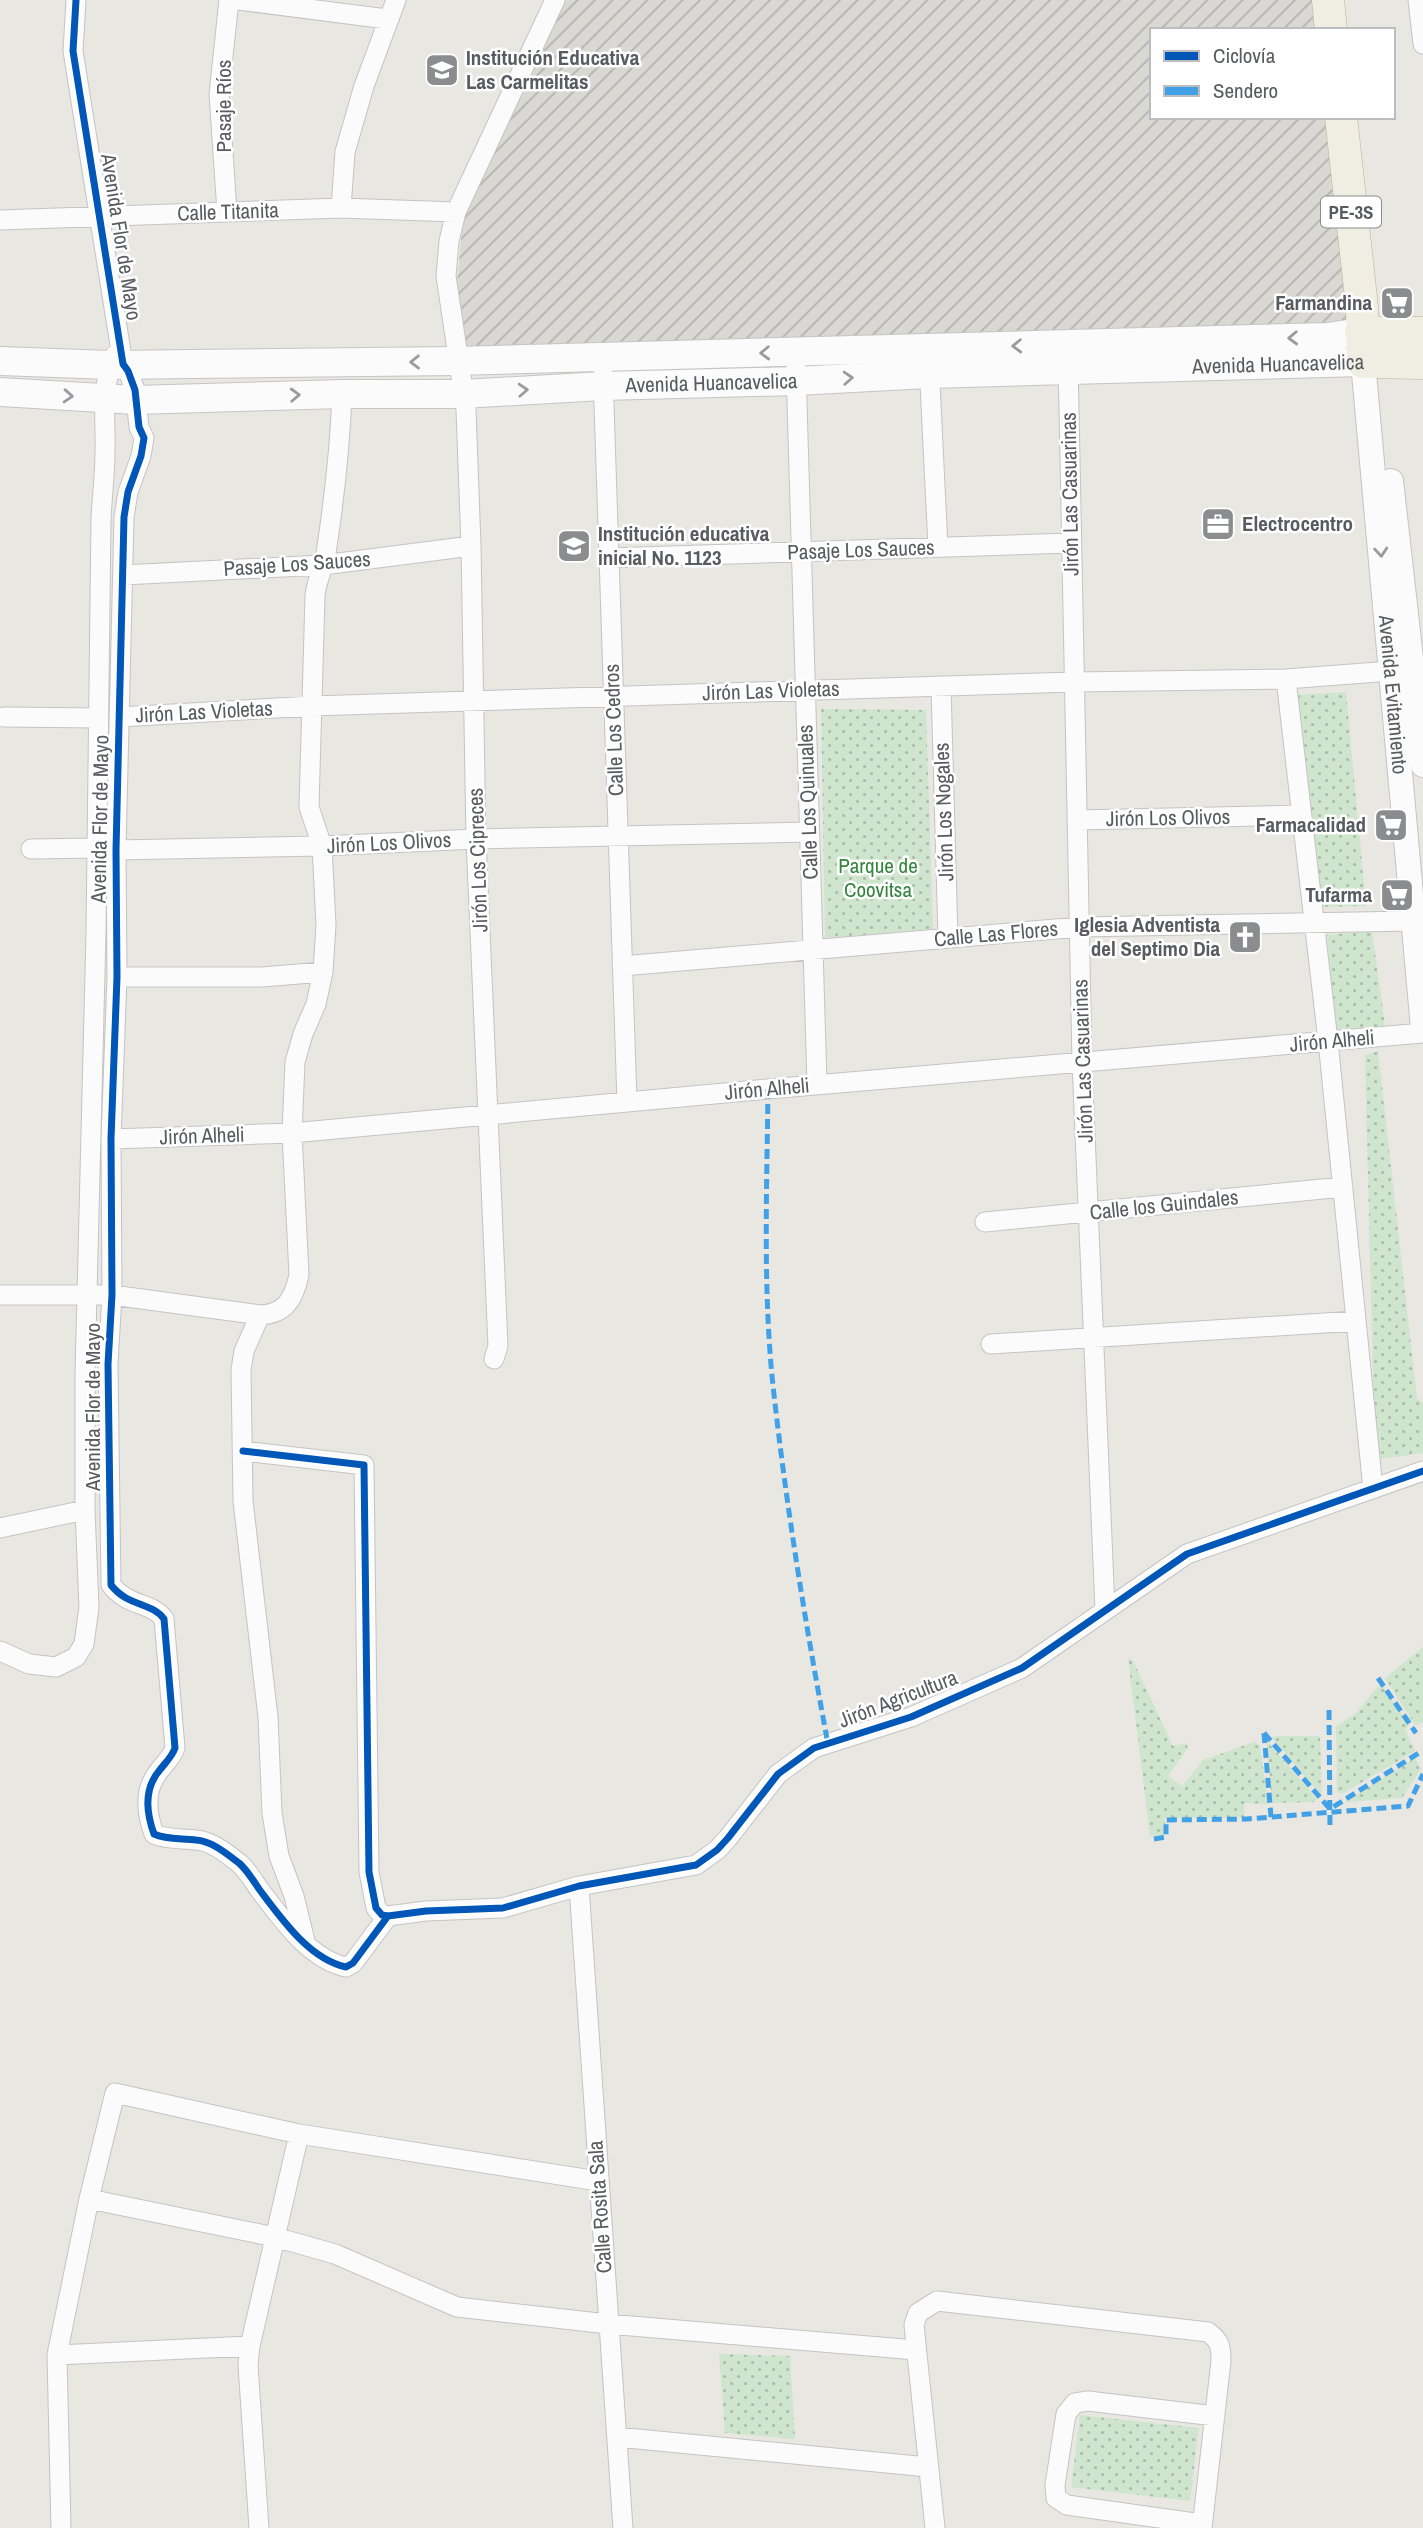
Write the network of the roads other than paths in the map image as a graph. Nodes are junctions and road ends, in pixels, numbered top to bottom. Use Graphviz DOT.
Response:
graph roads {
  1 [pos="76,0"];
  2 [pos="229,0"];
  3 [pos="238,0"];
  4 [pos="396,0"];
  5 [pos="555,0"];
  6 [pos="1328,0"];
  7 [pos="1418,0"];
  8 [pos="387,19"];
  9 [pos="1331,28"];
  10 [pos="1423,44"];
  11 [pos="1341,119"];
  12 [pos="341,208"];
  13 [pos="227,212"];
  14 [pos="456,212"];
  15 [pos="101,218"];
  16 [pos="0,220"];
  17 [pos="1423,333"];
  18 [pos="1367,339"];
  19 [pos="797,352"];
  20 [pos="118,357"];
  21 [pos="1068,358"];
  22 [pos="0,361"];
  23 [pos="457,361"];
  24 [pos="929,361"];
  25 [pos="1423,363"];
  26 [pos="603,372"];
  27 [pos="796,381"];
  28 [pos="0,391"];
  29 [pos="342,394"];
  30 [pos="463,394"];
  31 [pos="103,399"];
  32 [pos="135,400"];
  33 [pos="1071,543"];
  34 [pos="471,547"];
  35 [pos="938,547"];
  36 [pos="801,552"];
  37 [pos="608,558"];
  38 [pos="323,565"];
  39 [pos="123,575"];
  40 [pos="1409,670"];
  41 [pos="1286,679"];
  42 [pos="1074,682"];
  43 [pos="941,686"];
  44 [pos="805,690"];
  45 [pos="613,696"];
  46 [pos="473,701"];
  47 [pos="312,706"];
  48 [pos="4,717"];
  49 [pos="119,717"];
  50 [pos="98,718"];
  51 [pos="1423,765"];
  52 [pos="1301,815"];
  53 [pos="1077,820"];
  54 [pos="809,832"];
  55 [pos="618,836"];
  56 [pos="476,839"];
  57 [pos="322,846"];
  58 [pos="96,848"];
  59 [pos="31,849"];
  60 [pos="116,850"];
  61 [pos="1412,921"];
  62 [pos="1314,923"];
  63 [pos="1079,928"];
  64 [pos="948,938"];
  65 [pos="813,949"];
  66 [pos="622,966"];
  67 [pos="323,972"];
  68 [pos="117,977"];
  69 [pos="1423,1031"];
  70 [pos="1328,1041"];
  71 [pos="1082,1062"];
  72 [pos="817,1084"];
  73 [pos="627,1101"];
  74 [pos="489,1113"];
  75 [pos="292,1132"];
  76 [pos="111,1139"];
  77 [pos="1343,1187"];
  78 [pos="1088,1212"];
  79 [pos="985,1222"];
  80 [pos="0,1295"];
  81 [pos="88,1295"];
  82 [pos="112,1295"];
  83 [pos="260,1315"];
  84 [pos="1356,1321"];
  85 [pos="1093,1338"];
  86 [pos="990,1344"];
  87 [pos="494,1359"];
  88 [pos="243,1451"];
  89 [pos="1423,1471"];
  90 [pos="1373,1489"];
  91 [pos="85,1510"];
  92 [pos="0,1528"];
  93 [pos="1105,1610"];
  94 [pos="0,1651"];
  95 [pos="579,1886"];
  96 [pos="385,1916"];
  97 [pos="306,1944"];
  98 [pos="299,2134"];
  99 [pos="598,2181"];
  100 [pos="89,2199"];
  101 [pos="275,2237"];
  102 [pos="608,2324"];
  103 [pos="250,2347"];
  104 [pos="916,2350"];
  105 [pos="57,2355"];
  106 [pos="1215,2416"];
  107 [pos="617,2437"];
  108 [pos="928,2467"];
  109 [pos="1202,2526"];
  110 [pos="61,2528"];
  111 [pos="259,2528"];
  112 [pos="623,2528"];
  113 [pos="935,2528"];
  1 -- 15 [label="street, Avenida Flor de Mayo"];
  2 -- 13 [label="street, Pasaje Ríos"];
  3 -- 8 [label="street"];
  4 -- 8 [label="street"];
  5 -- 14 [label="street, Jirón Los Cipreces"];
  6 -- 9 [label="highway"];
  7 -- 10 [label="street"];
  8 -- 12 [label="street"];
  11 -- 18 [label="highway, Avenida Evitamiento / PE-3S"];
  12 -- 13 [label="street, Calle Titanita"];
  12 -- 14 [label="street, Calle Titanita"];
  13 -- 15 [label="street, Calle Titanita"];
  14 -- 23 [label="street, Jirón Los Cipreces"];
  15 -- 16 [label="street, Calle Titanita"];
  15 -- 20 [label="street, Avenida Flor de Mayo"];
  17 -- 18 [label="highway, Avenida Huancavelica"];
  18 -- 21 [label="main road, Avenida Huancavelica"];
  18 -- 25 [label="highway, Avenida Huancavelica"];
  18 -- 40 [label="street, Avenida Evitamiento"];
  19 -- 24 [label="main road, Avenida Huancavelica"];
  19 -- 26 [label="main road, Avenida Huancavelica, one-way"];
  19 -- 27 [label="street, Calle Los Quinuales"];
  20 -- 22 [label="main road, Avenida Huancavelica"];
  23 -- 20 [label="main road, Avenida Huancavelica, one-way"];
  20 -- 31 [label="street, Avenida Flor de Mayo"];
  20 -- 32 [label="street, Avenida Flor de Mayo"];
  21 -- 24 [label="main road, Avenida Huancavelica"];
  21 -- 33 [label="street, Jirón Las Casuarinas"];
  23 -- 26 [label="main road, Avenida Huancavelica"];
  23 -- 30 [label="street, Jirón Los Cipreces"];
  27 -- 24 [label="main road, Avenida Huancavelica, one-way"];
  24 -- 35 [label="street"];
  26 -- 27 [label="main road, Avenida Huancavelica"];
  30 -- 26 [label="main road, Avenida Huancavelica, one-way"];
  26 -- 37 [label="street, Calle Los Cedros"];
  27 -- 36 [label="street, Calle Los Quinuales"];
  28 -- 31 [label="main road, Avenida Huancavelica, one-way"];
  29 -- 30 [label="main road, Avenida Huancavelica"];
  32 -- 29 [label="main road, Avenida Huancavelica, one-way"];
  29 -- 38 [label="street"];
  30 -- 34 [label="street, Jirón Los Cipreces"];
  31 -- 32 [label="main road, Avenida Huancavelica"];
  31 -- 50 [label="street, Avenida Flor de Mayo"];
  32 -- 39 [label="street, Avenida Flor de Mayo"];
  33 -- 35 [label="street, Pasaje Los Sauces"];
  33 -- 42 [label="street, Jirón Las Casuarinas"];
  34 -- 38 [label="street, Pasaje Los Sauces"];
  34 -- 46 [label="street, Jirón Los Cipreces"];
  35 -- 36 [label="street, Pasaje Los Sauces"];
  36 -- 37 [label="street, Pasaje Los Sauces"];
  36 -- 44 [label="street, Calle Los Quinuales"];
  37 -- 45 [label="street, Calle Los Cedros"];
  38 -- 39 [label="street, Pasaje Los Sauces"];
  38 -- 47 [label="street"];
  39 -- 49 [label="street, Avenida Flor de Mayo"];
  40 -- 41 [label="street, Jirón Las Violetas"];
  40 -- 51 [label="street, Avenida Evitamiento"];
  40 -- 61 [label="street, Avenida Evitamiento"];
  41 -- 42 [label="street, Jirón Las Violetas"];
  41 -- 52 [label="street"];
  42 -- 43 [label="street, Jirón Las Violetas"];
  42 -- 53 [label="street, Jirón Las Casuarinas"];
  43 -- 44 [label="street, Jirón Las Violetas"];
  43 -- 64 [label="street, Jirón Los Nogales"];
  44 -- 45 [label="street, Jirón Las Violetas"];
  44 -- 54 [label="street, Calle Los Quinuales"];
  45 -- 46 [label="street, Jirón Las Violetas"];
  45 -- 55 [label="street, Calle Los Cedros"];
  46 -- 47 [label="street, Jirón Las Violetas"];
  46 -- 56 [label="street, Jirón Los Cipreces"];
  47 -- 49 [label="street, Jirón Las Violetas"];
  47 -- 57 [label="street"];
  48 -- 50 [label="street"];
  49 -- 60 [label="street, Avenida Flor de Mayo"];
  50 -- 58 [label="street, Avenida Flor de Mayo"];
  52 -- 53 [label="street, Jirón Los Olivos"];
  52 -- 62 [label="street"];
  53 -- 63 [label="street, Jirón Las Casuarinas"];
  54 -- 55 [label="street, Jirón Los Olivos"];
  54 -- 65 [label="street, Calle Los Quinuales"];
  55 -- 56 [label="street, Jirón Los Olivos"];
  55 -- 66 [label="street, Calle Los Cedros"];
  56 -- 57 [label="street, Jirón Los Olivos"];
  56 -- 74 [label="street, Jirón Los Cipreces"];
  57 -- 60 [label="street, Jirón Los Olivos"];
  57 -- 67 [label="street"];
  58 -- 59 [label="street, Jirón Los Olivos"];
  58 -- 60 [label="street, Jirón Los Olivos"];
  58 -- 81 [label="street, Avenida Flor de Mayo"];
  60 -- 68 [label="street, Avenida Flor de Mayo"];
  61 -- 62 [label="street, Calle Las Flores"];
  61 -- 69 [label="street, Avenida Evitamiento"];
  62 -- 63 [label="street, Calle Las Flores"];
  62 -- 70 [label="street"];
  63 -- 64 [label="street, Calle Las Flores"];
  63 -- 71 [label="street, Jirón Las Casuarinas"];
  64 -- 65 [label="street, Calle Las Flores"];
  65 -- 66 [label="street, Calle Las Flores"];
  65 -- 72 [label="street, Calle Los Quinuales"];
  66 -- 73 [label="street, Calle Los Cedros"];
  67 -- 68 [label="street"];
  67 -- 75 [label="street"];
  68 -- 76 [label="street, Avenida Flor de Mayo"];
  69 -- 70 [label="street, Jirón Alheli"];
  70 -- 71 [label="street, Jirón Alheli"];
  70 -- 77 [label="street"];
  71 -- 72 [label="street, Jirón Alheli"];
  71 -- 78 [label="street, Jirón Las Casuarinas"];
  72 -- 73 [label="street, Jirón Alheli"];
  73 -- 74 [label="street, Jirón Alheli"];
  74 -- 75 [label="street, Jirón Alheli"];
  74 -- 87 [label="street, Jirón Los Cipreces"];
  75 -- 76 [label="street, Jirón Alheli"];
  75 -- 83 [label="street"];
  76 -- 82 [label="street, Avenida Flor de Mayo"];
  77 -- 78 [label="street, Calle los Guindales"];
  77 -- 84 [label="street"];
  78 -- 79 [label="street, Calle los Guindales"];
  78 -- 85 [label="street, Jirón Las Casuarinas"];
  80 -- 81 [label="street"];
  81 -- 82 [label="street"];
  81 -- 91 [label="street, Avenida Flor de Mayo"];
  82 -- 83 [label="street"];
  82 -- 97 [label="street, Avenida Flor de Mayo"];
  83 -- 88 [label="street"];
  84 -- 85 [label="street"];
  84 -- 90 [label="street"];
  85 -- 86 [label="street"];
  85 -- 93 [label="street, Jirón Las Casuarinas"];
  88 -- 96 [label="street"];
  88 -- 97 [label="street"];
  89 -- 90 [label="street, Jirón Agricultura"];
  90 -- 93 [label="street, Jirón Agricultura"];
  91 -- 92 [label="street"];
  91 -- 94 [label="street, Avenida Flor de Mayo"];
  93 -- 95 [label="street, Jirón Agricultura"];
  95 -- 96 [label="street, Jirón Agricultura"];
  95 -- 99 [label="street, Calle Rosita Sala"];
  96 -- 97 [label="street"];
  98 -- 99 [label="street"];
  98 -- 100 [label="street"];
  98 -- 101 [label="street"];
  99 -- 102 [label="street, Calle Rosita Sala"];
  100 -- 101 [label="street"];
  100 -- 105 [label="street"];
  101 -- 102 [label="street"];
  101 -- 103 [label="street"];
  102 -- 104 [label="street"];
  102 -- 107 [label="street, Calle Rosita Sala"];
  103 -- 105 [label="street"];
  103 -- 111 [label="street"];
  104 -- 106 [label="street"];
  104 -- 108 [label="street"];
  105 -- 110 [label="street"];
  106 -- 109 [label="street"];
  106 -- 109 [label="street"];
  107 -- 108 [label="street"];
  107 -- 112 [label="street, Calle Rosita Sala"];
  108 -- 113 [label="street"];
}
